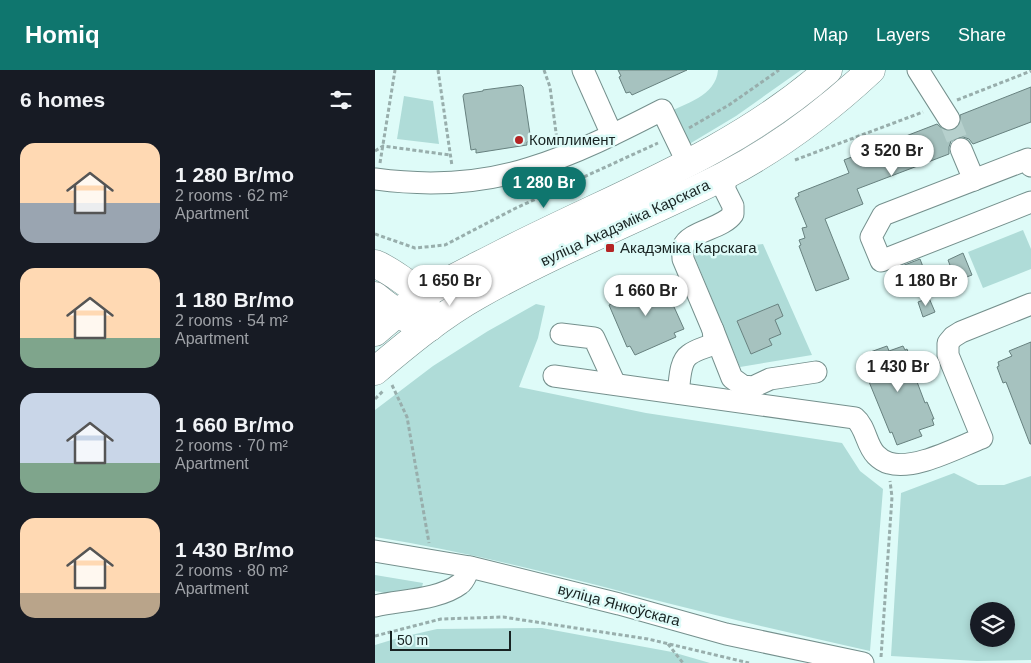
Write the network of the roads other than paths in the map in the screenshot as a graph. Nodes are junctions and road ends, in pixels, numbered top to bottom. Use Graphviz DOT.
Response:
graph roads {
  1 [pos="583,70"];
  2 [pos="828,70"];
  3 [pos="871,70"];
  4 [pos="918,70"];
  5 [pos="945,112"];
  6 [pos="612,134"];
  7 [pos="961,149"];
  8 [pos="688,164"];
  9 [pos="1031,166"];
  10 [pos="725,175"];
  11 [pos="377,179"];
  12 [pos="973,180"];
  13 [pos="1031,202"];
  14 [pos="375,264"];
  15 [pos="375,296"];
  16 [pos="422,296"];
  17 [pos="1031,304"];
  18 [pos="397,313"];
  19 [pos="431,327"];
  20 [pos="713,330"];
  21 [pos="375,332"];
  22 [pos="561,334"];
  23 [pos="815,372"];
  24 [pos="554,376"];
  25 [pos="383,377"];
  26 [pos="615,384"];
  27 [pos="678,393"];
  28 [pos="375,551"];
  29 [pos="469,567"];
  30 [pos="375,606"];
  31 [pos="863,663"];
  1 -- 6 [label="street"];
  2 -- 8 [label="main road, вуліца Акадэміка Карскага"];
  3 -- 10 [label="main road, вуліца Акадэміка Карскага"];
  4 -- 5 [label="street"];
  6 -- 8 [label="street"];
  6 -- 11 [label="street"];
  7 -- 12 [label="street"];
  8 -- 16 [label="main road, вуліца Акадэміка Карскага"];
  9 -- 12 [label="street"];
  10 -- 19 [label="main road, вуліца Акадэміка Карскага"];
  10 -- 20 [label="street"];
  12 -- 13 [label="street"];
  14 -- 16 [label="main road"];
  15 -- 18 [label="main road"];
  16 -- 18 [label="main road, вуліца Акадэміка Карскага"];
  16 -- 19 [label="main road"];
  17 -- 27 [label="street"];
  18 -- 19 [label="main road"];
  18 -- 21 [label="main road, вуліца Акадэміка Карскага"];
  19 -- 25 [label="main road, вуліца Акадэміка Карскага"];
  20 -- 23 [label="street"];
  20 -- 27 [label="street"];
  22 -- 26 [label="street"];
  24 -- 26 [label="street"];
  26 -- 27 [label="street"];
  28 -- 29 [label="street, вуліца Янкоўскага"];
  29 -- 30 [label="street"];
  29 -- 31 [label="street, вуліца Янкоўскага"];
}
